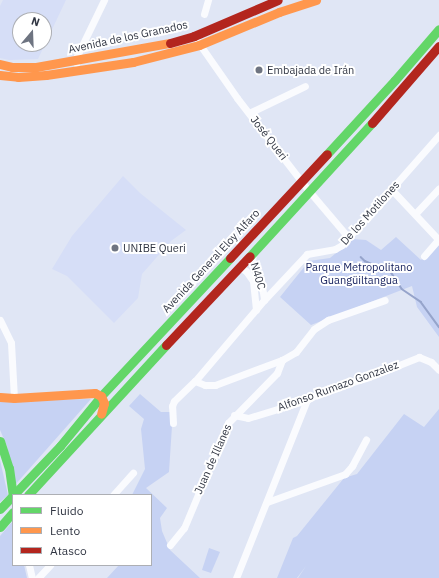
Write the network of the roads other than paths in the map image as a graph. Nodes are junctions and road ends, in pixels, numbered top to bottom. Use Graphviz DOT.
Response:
graph roads {
  1 [pos="104,0"];
  2 [pos="208,0"];
  3 [pos="275,0"];
  4 [pos="316,0"];
  5 [pos="279,12"];
  6 [pos="204,14"];
  7 [pos="439,29"];
  8 [pos="194,36"];
  9 [pos="199,45"];
  10 [pos="437,52"];
  11 [pos="75,60"];
  12 [pos="0,64"];
  13 [pos="77,71"];
  14 [pos="0,76"];
  15 [pos="305,86"];
  16 [pos="249,113"];
  17 [pos="356,123"];
  18 [pos="365,130"];
  19 [pos="439,135"];
  20 [pos="302,181"];
  21 [pos="439,188"];
  22 [pos="392,190"];
  23 [pos="309,191"];
  24 [pos="415,214"];
  25 [pos="348,237"];
  26 [pos="439,239"];
  27 [pos="253,252"];
  28 [pos="424,256"];
  29 [pos="239,267"];
  30 [pos="264,300"];
  31 [pos="385,300"];
  32 [pos="256,310"];
  33 [pos="0,320"];
  34 [pos="282,360"];
  35 [pos="439,370"];
  36 [pos="195,381"];
  37 [pos="100,396"];
  38 [pos="0,397"];
  39 [pos="14,398"];
  40 [pos="307,400"];
  41 [pos="100,414"];
  42 [pos="234,415"];
  43 [pos="173,423"];
  44 [pos="366,440"];
  45 [pos="0,441"];
  46 [pos="133,473"];
  47 [pos="13,494"];
  48 [pos="29,494"];
  49 [pos="114,494"];
  50 [pos="12,495"];
  51 [pos="267,502"];
  52 [pos="0,508"];
  53 [pos="12,513"];
  54 [pos="0,527"];
  55 [pos="170,545"];
  56 [pos="29,566"];
  57 [pos="49,566"];
  58 [pos="32,578"];
  59 [pos="38,578"];
  60 [pos="236,578"];
  1 -- 11 [label="street"];
  2 -- 6 [label="street"];
  3 -- 5 [label="street"];
  3 -- 8 [label="main road, Avenida de los Granados"];
  4 -- 5 [label="main road, Avenida de los Granados"];
  5 -- 9 [label="main road, Avenida de los Granados"];
  7 -- 17 [label="main road, Avenida General Eloy Alfaro"];
  8 -- 9 [label="street, José Queri"];
  8 -- 11 [label="main road, Avenida de los Granados"];
  9 -- 13 [label="main road, Avenida de los Granados"];
  9 -- 16 [label="street, José Queri"];
  10 -- 18 [label="main road"];
  11 -- 12 [label="main road, Avenida de los Granados"];
  11 -- 13 [label="street"];
  13 -- 14 [label="main road, Avenida de los Granados"];
  15 -- 16 [label="street"];
  16 -- 20 [label="street, José Queri"];
  17 -- 18 [label="main road"];
  17 -- 20 [label="main road, Avenida General Eloy Alfaro"];
  18 -- 23 [label="main road"];
  19 -- 22 [label="street, De los Motilones"];
  20 -- 23 [label="street, José Queri"];
  20 -- 37 [label="main road, Avenida General Eloy Alfaro"];
  21 -- 24 [label="street"];
  22 -- 24 [label="street"];
  22 -- 25 [label="street, De los Motilones"];
  23 -- 25 [label="street, José Queri"];
  23 -- 27 [label="main road"];
  24 -- 26 [label="street"];
  25 -- 30 [label="street, De los Motilones"];
  26 -- 28 [label="street"];
  27 -- 29 [label="main road"];
  27 -- 30 [label="street, N40C"];
  29 -- 32 [label="street, N40C"];
  29 -- 41 [label="main road"];
  30 -- 32 [label="street, De los Motilones"];
  31 -- 34 [label="street, Juan de Illanes"];
  32 -- 36 [label="street, De los Motilones"];
  33 -- 39 [label="street"];
  34 -- 36 [label="street"];
  34 -- 42 [label="street, Juan de Illanes"];
  35 -- 40 [label="street, Alfonso Rumazo Gonzalez"];
  36 -- 43 [label="street, De los Motilones"];
  37 -- 39 [label="main road"];
  37 -- 41 [label="main road"];
  37 -- 47 [label="main road, Avenida General Eloy Alfaro"];
  38 -- 39 [label="main road"];
  40 -- 42 [label="street, Alfonso Rumazo Gonzalez"];
  40 -- 51 [label="street"];
  41 -- 48 [label="main road"];
  42 -- 55 [label="street, Juan de Illanes"];
  44 -- 51 [label="street"];
  45 -- 47 [label="main road"];
  46 -- 49 [label="street"];
  50 -- 52 [label="main road, Avenida General Eloy Alfaro"];
  51 -- 60 [label="street"];
  53 -- 54 [label="main road"];
  56 -- 58 [label="street"];
  57 -- 59 [label="street"];
}
